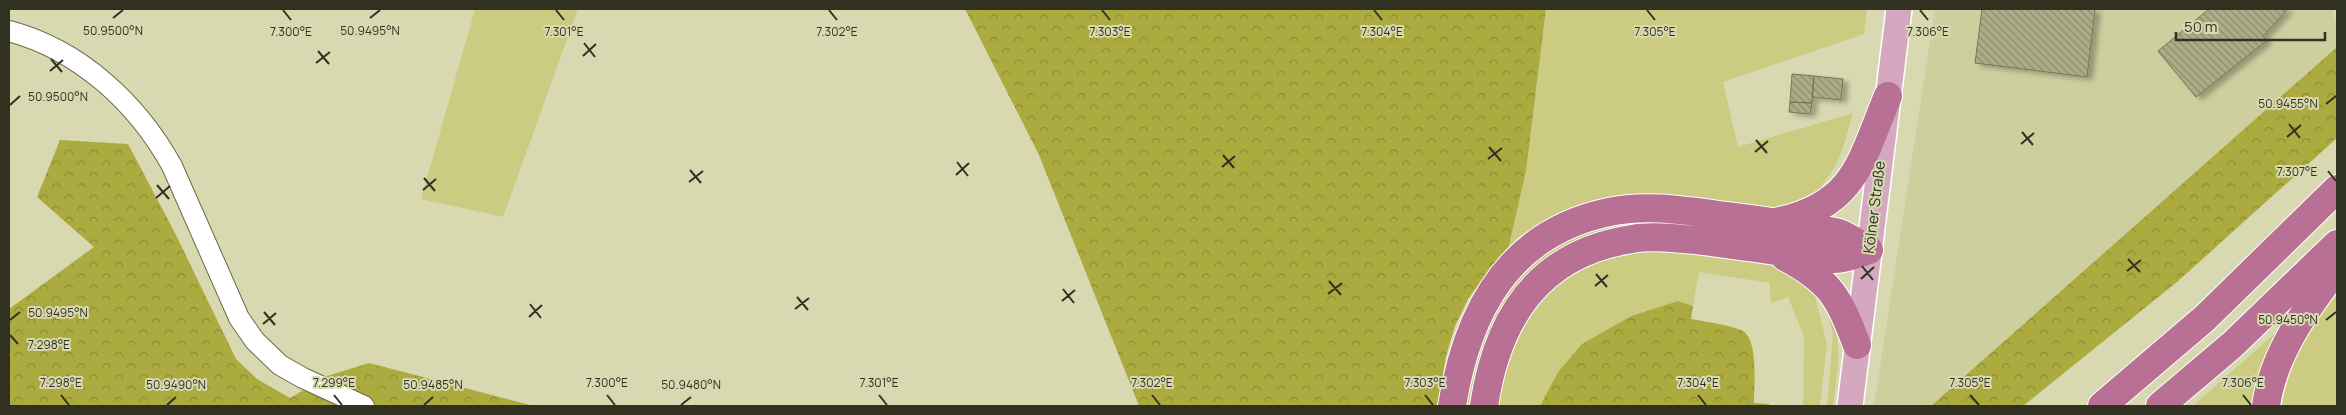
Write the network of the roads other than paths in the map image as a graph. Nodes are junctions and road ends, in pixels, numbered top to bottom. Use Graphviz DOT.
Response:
graph roads {
  1 [pos="1899,9"];
  2 [pos="9,31"];
  3 [pos="1888,96"];
  4 [pos="2337,189"];
  5 [pos="1774,222"];
  6 [pos="2337,244"];
  7 [pos="1869,250"];
  8 [pos="1775,252"];
  9 [pos="2337,268"];
  10 [pos="1858,345"];
  11 [pos="364,406"];
  12 [pos="1452,406"];
  13 [pos="1484,406"];
  14 [pos="1850,406"];
  15 [pos="2102,406"];
  16 [pos="2160,406"];
  17 [pos="2266,406"];
  1 -- 3 [label="main road, Kölner Straße"];
  2 -- 11 [label="street"];
  3 -- 5 [label="highway"];
  3 -- 7 [label="main road, Kölner Straße"];
  4 -- 15 [label="highway"];
  5 -- 7 [label="highway"];
  5 -- 12 [label="highway"];
  6 -- 16 [label="highway"];
  7 -- 8 [label="highway"];
  7 -- 10 [label="main road, Kölner Straße"];
  8 -- 10 [label="highway"];
  8 -- 13 [label="highway"];
  9 -- 17 [label="highway"];
  10 -- 14 [label="main road, Kölner Straße"];
}
